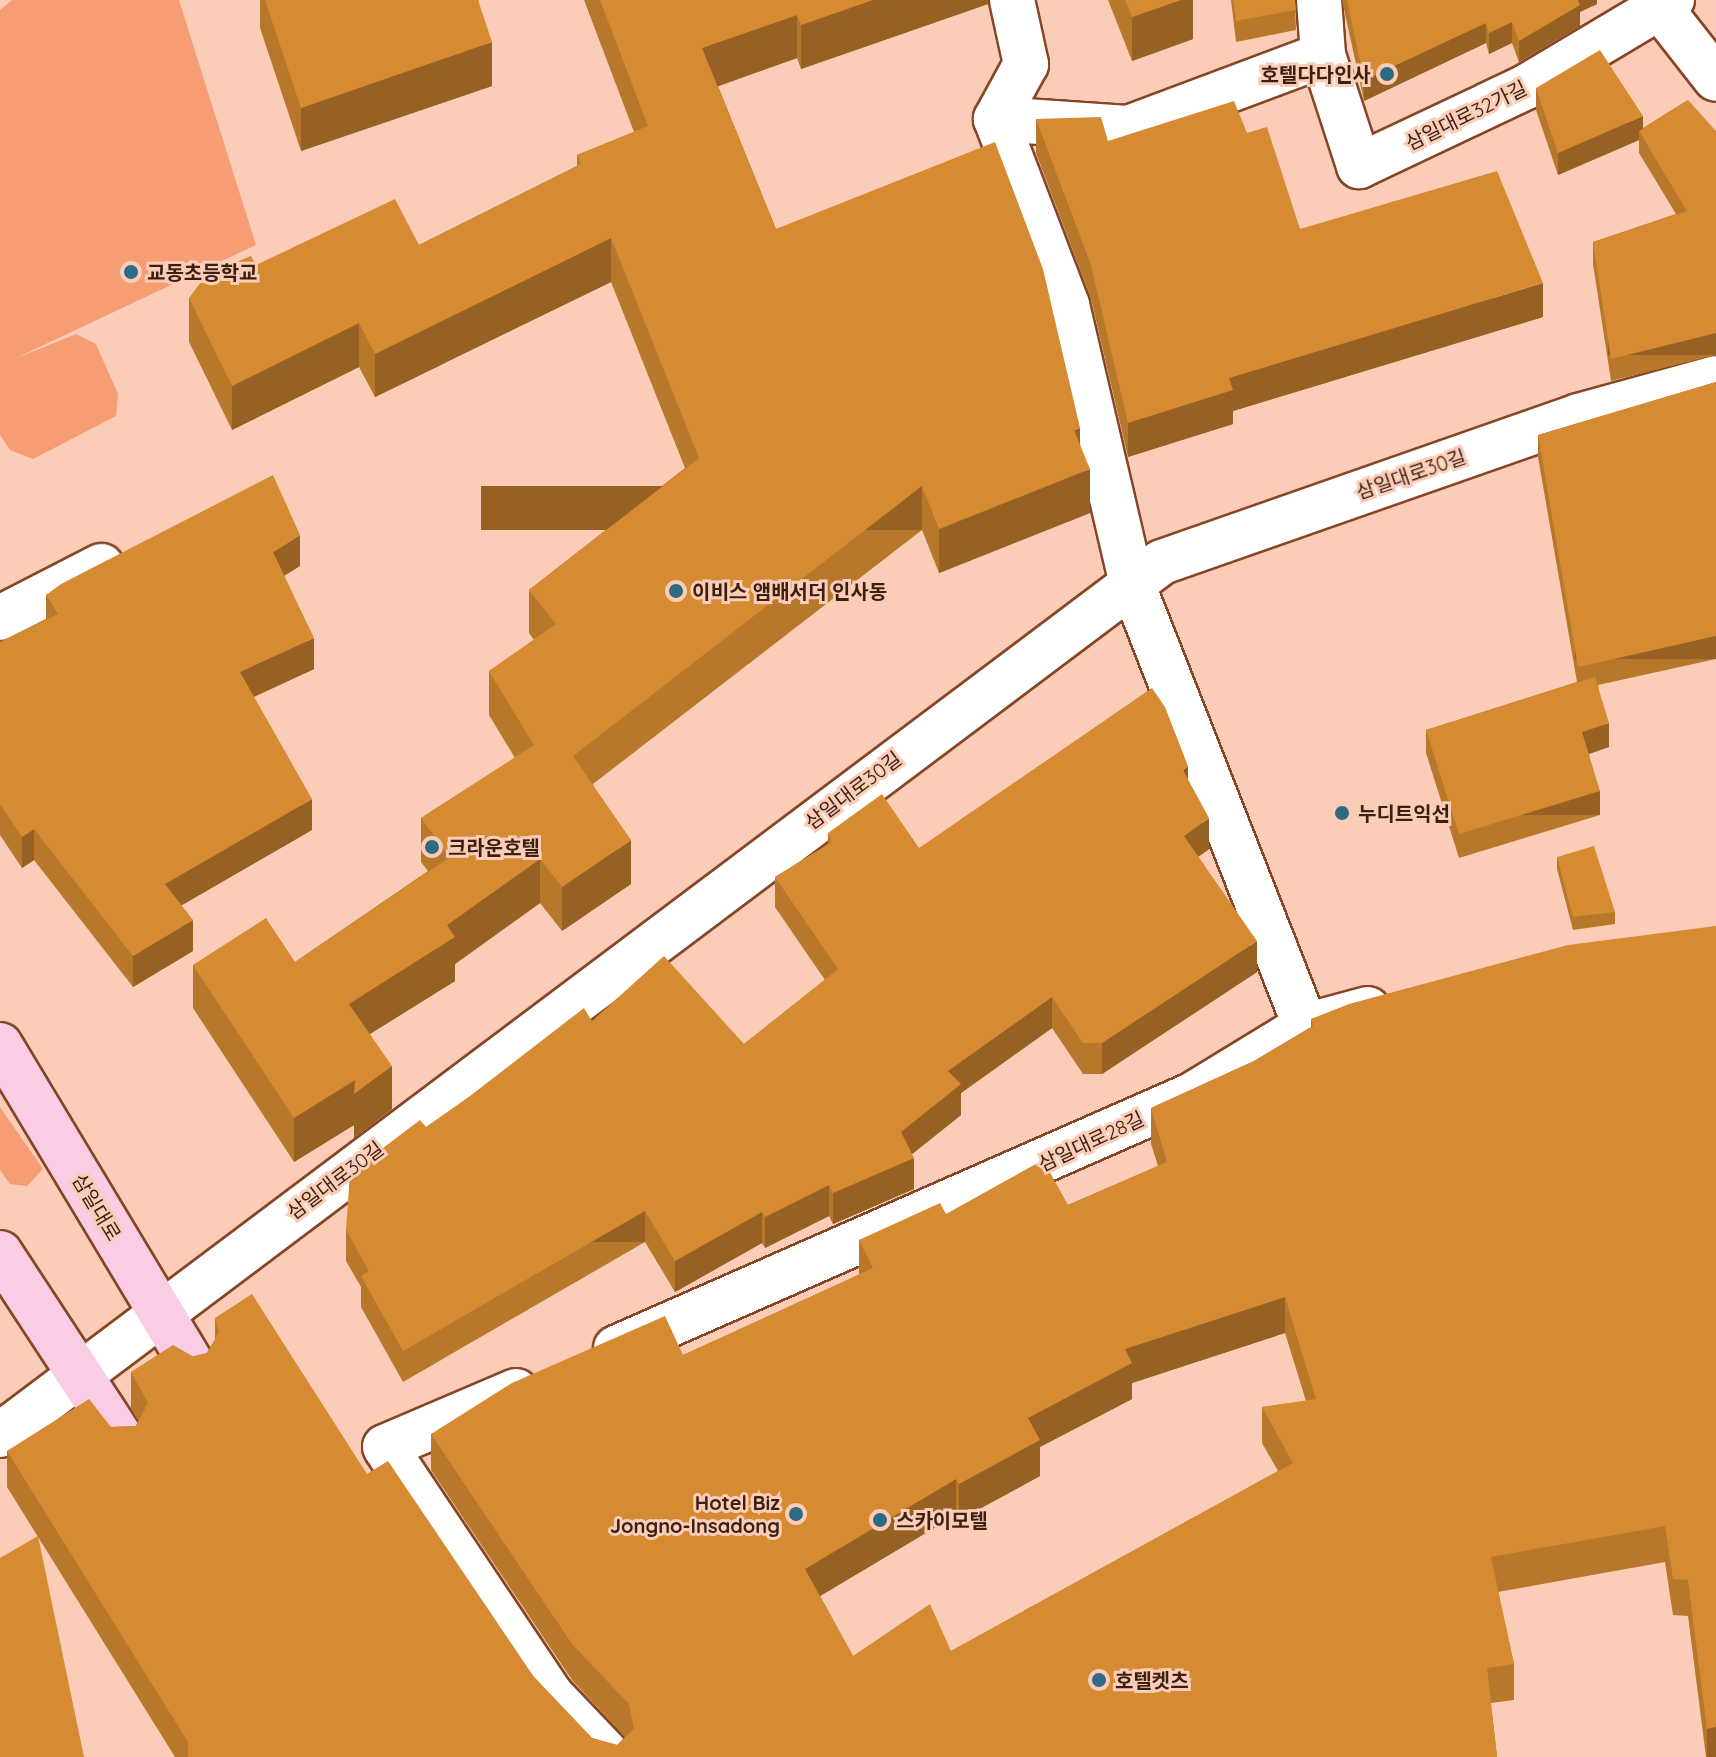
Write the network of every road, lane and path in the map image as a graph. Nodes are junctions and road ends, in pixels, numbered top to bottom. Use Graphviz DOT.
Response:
graph roads {
  1 [pos="1012,0"];
  2 [pos="1319,0"];
  3 [pos="1661,3"];
  4 [pos="1323,55"];
  5 [pos="1716,79"];
  6 [pos="996,119"];
  7 [pos="1716,378"];
  8 [pos="137,548"];
  9 [pos="1131,581"];
  10 [pos="0,618"];
  11 [pos="1407,998"];
  12 [pos="1305,1026"];
  13 [pos="0,1045"];
  14 [pos="0,1253"];
  15 [pos="160,1312"];
  16 [pos="194,1368"];
  17 [pos="82,1376"];
  18 [pos="0,1435"];
  19 [pos="123,1441"];
  20 [pos="610,1757"];
  1 -- 6 [label="street"];
  2 -- 4 [label="street, 삼일대로32가길"];
  3 -- 4 [label="street, 삼일대로32가길"];
  3 -- 5 [label="street"];
  4 -- 6 [label="street"];
  6 -- 9 [label="street"];
  7 -- 9 [label="street, 삼일대로30길"];
  8 -- 10 [label="street"];
  9 -- 12 [label="street"];
  9 -- 15 [label="street, 삼일대로30길"];
  11 -- 12 [label="street, 삼일대로28길"];
  12 -- 20 [label="street, 삼일대로28길"];
  13 -- 15 [label="main road, 삼일대로"];
  14 -- 17 [label="main road"];
  15 -- 16 [label="main road, 삼일대로"];
  15 -- 17 [label="street, 삼일대로30길"];
  17 -- 18 [label="street, 삼일대로30길"];
  17 -- 19 [label="main road"];
}
